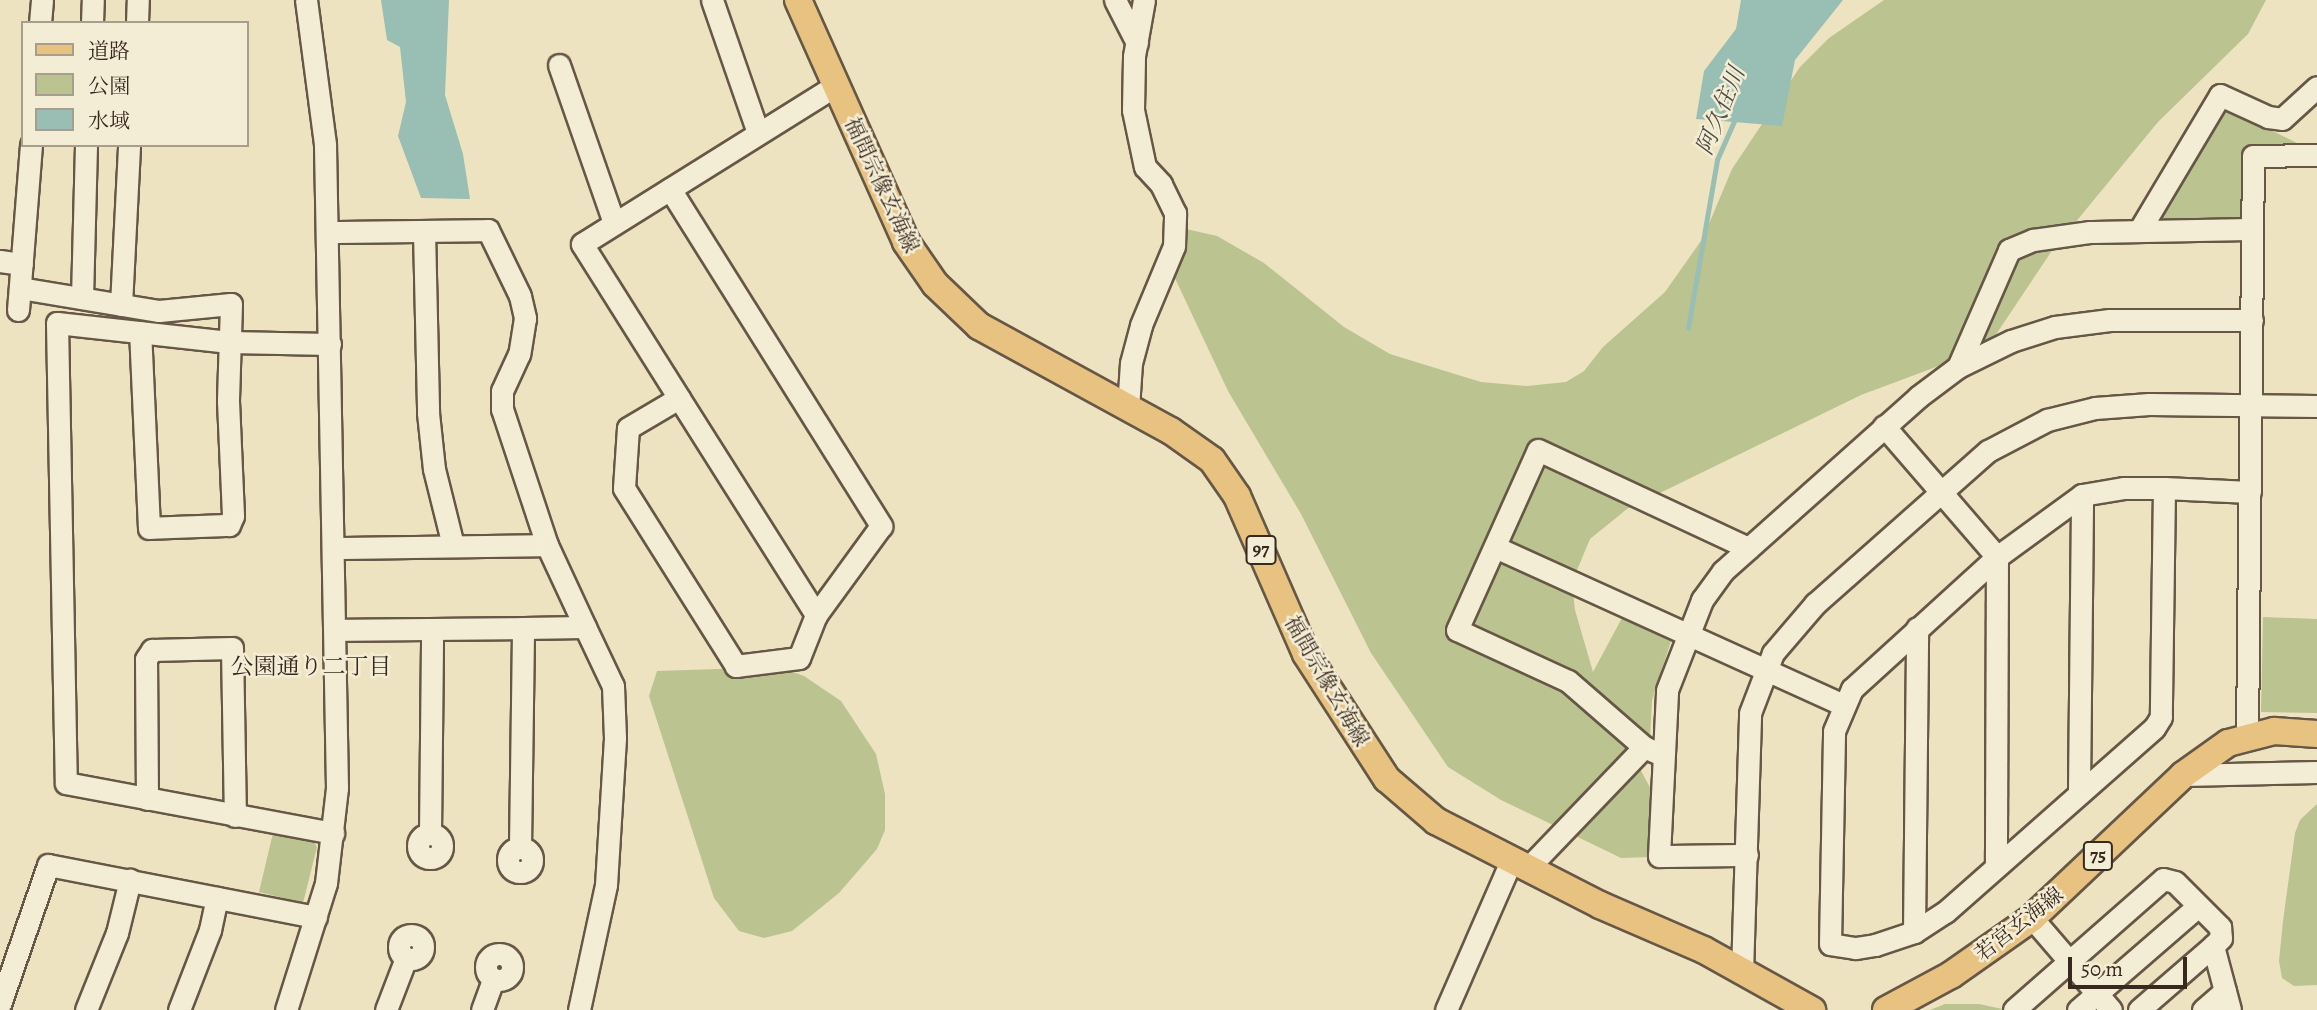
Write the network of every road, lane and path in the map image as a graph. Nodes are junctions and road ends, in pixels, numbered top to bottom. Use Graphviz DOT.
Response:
graph roads {
  1 [pos="42,0"];
  2 [pos="93,0"];
  3 [pos="138,0"];
  4 [pos="306,0"];
  5 [pos="712,0"];
  6 [pos="798,0"];
  7 [pos="1115,0"];
  8 [pos="1144,0"];
  9 [pos="40,21"];
  10 [pos="92,21"];
  11 [pos="136,21"];
  12 [pos="1137,43"];
  13 [pos="559,65"];
  14 [pos="836,85"];
  15 [pos="2317,87"];
  16 [pos="758,133"];
  17 [pos="31,147"];
  18 [pos="86,147"];
  19 [pos="130,147"];
  20 [pos="2317,155"];
  21 [pos="670,189"];
  22 [pos="614,223"];
  23 [pos="2252,229"];
  24 [pos="424,231"];
  25 [pos="2139,231"];
  26 [pos="328,232"];
  27 [pos="0,261"];
  28 [pos="22,264"];
  29 [pos="20,288"];
  30 [pos="82,298"];
  31 [pos="121,305"];
  32 [pos="18,310"];
  33 [pos="2252,320"];
  34 [pos="140,332"];
  35 [pos="229,342"];
  36 [pos="330,344"];
  37 [pos="1958,367"];
  38 [pos="679,398"];
  39 [pos="2251,405"];
  40 [pos="2317,406"];
  41 [pos="1128,408"];
  42 [pos="1884,426"];
  43 [pos="2164,488"];
  44 [pos="1943,492"];
  45 [pos="2250,492"];
  46 [pos="2081,495"];
  47 [pos="453,545"];
  48 [pos="547,545"];
  49 [pos="1494,547"];
  50 [pos="334,548"];
  51 [pos="1748,548"];
  52 [pos="1997,556"];
  53 [pos="816,615"];
  54 [pos="585,627"];
  55 [pos="523,628"];
  56 [pos="1917,628"];
  57 [pos="432,629"];
  58 [pos="335,630"];
  59 [pos="1688,634"];
  60 [pos="1764,669"];
  61 [pos="1843,705"];
  62 [pos="2317,734"];
  63 [pos="2247,737"];
  64 [pos="1653,751"];
  65 [pos="2317,772"];
  66 [pos="2183,775"];
  67 [pos="2079,791"];
  68 [pos="147,799"];
  69 [pos="235,816"];
  70 [pos="333,833"];
  71 [pos="430,834"];
  72 [pos="520,847"];
  73 [pos="1747,855"];
  74 [pos="1996,864"];
  75 [pos="1519,865"];
  76 [pos="130,880"];
  77 [pos="217,898"];
  78 [pos="2197,907"];
  79 [pos="316,917"];
  80 [pos="2032,918"];
  81 [pos="1914,932"];
  82 [pos="2213,946"];
  83 [pos="406,958"];
  84 [pos="2070,961"];
  85 [pos="1742,972"];
  86 [pos="493,979"];
  87 [pos="2097,993"];
  88 [pos="2228,1000"];
  89 [pos="0,1004"];
  90 [pos="1907,1007"];
  91 [pos="86,1010"];
  92 [pos="179,1010"];
  93 [pos="286,1010"];
  94 [pos="386,1010"];
  95 [pos="482,1010"];
  96 [pos="579,1010"];
  97 [pos="1446,1010"];
  98 [pos="1812,1010"];
  99 [pos="2014,1010"];
  100 [pos="2078,1010"];
  101 [pos="2111,1010"];
  102 [pos="2139,1010"];
  103 [pos="2203,1010"];
  1 -- 9 [label="street"];
  2 -- 10 [label="street"];
  3 -- 11 [label="street"];
  4 -- 26 [label="street"];
  5 -- 16 [label="street"];
  6 -- 14 [label="main road, 福間宗像玄海線 / 97"];
  7 -- 12 [label="street"];
  8 -- 12 [label="street"];
  12 -- 41 [label="street"];
  13 -- 22 [label="street"];
  14 -- 16 [label="street"];
  14 -- 41 [label="main road, 福間宗像玄海線 / 97"];
  15 -- 25 [label="street"];
  16 -- 21 [label="street"];
  17 -- 28 [label="street"];
  18 -- 30 [label="street"];
  19 -- 31 [label="street"];
  20 -- 23 [label="street"];
  21 -- 22 [label="street"];
  21 -- 53 [label="street"];
  22 -- 38 [label="street"];
  23 -- 25 [label="street"];
  23 -- 33 [label="street"];
  24 -- 26 [label="street"];
  24 -- 47 [label="street"];
  24 -- 48 [label="street"];
  25 -- 37 [label="street"];
  26 -- 36 [label="street"];
  27 -- 28 [label="street"];
  28 -- 29 [label="street"];
  29 -- 30 [label="street"];
  29 -- 32 [label="street"];
  30 -- 31 [label="street"];
  31 -- 35 [label="street"];
  33 -- 37 [label="street"];
  33 -- 39 [label="street"];
  34 -- 35 [label="street"];
  34 -- 35 [label="street"];
  34 -- 68 [label="street"];
  35 -- 36 [label="street"];
  36 -- 50 [label="street"];
  37 -- 42 [label="street"];
  38 -- 53 [label="street"];
  38 -- 53 [label="street"];
  39 -- 40 [label="street"];
  39 -- 44 [label="street"];
  39 -- 45 [label="street"];
  41 -- 75 [label="main road, 福間宗像玄海線 / 97"];
  42 -- 44 [label="street"];
  42 -- 51 [label="street"];
  43 -- 45 [label="street"];
  43 -- 46 [label="street"];
  43 -- 67 [label="street"];
  44 -- 52 [label="street"];
  44 -- 60 [label="street"];
  45 -- 63 [label="street"];
  46 -- 52 [label="street"];
  46 -- 67 [label="street"];
  47 -- 48 [label="street"];
  47 -- 50 [label="street"];
  48 -- 54 [label="street"];
  49 -- 51 [label="street"];
  49 -- 59 [label="street"];
  49 -- 64 [label="street"];
  50 -- 58 [label="street"];
  51 -- 59 [label="street"];
  52 -- 56 [label="street"];
  52 -- 74 [label="street"];
  54 -- 55 [label="street"];
  54 -- 96 [label="street"];
  55 -- 57 [label="street"];
  55 -- 72 [label="street"];
  56 -- 61 [label="street"];
  56 -- 81 [label="street"];
  57 -- 58 [label="street"];
  57 -- 71 [label="street"];
  58 -- 70 [label="street"];
  59 -- 60 [label="street"];
  59 -- 64 [label="street"];
  60 -- 61 [label="street"];
  60 -- 73 [label="street"];
  61 -- 81 [label="street"];
  62 -- 63 [label="main road, 若宮玄海線 / 75"];
  63 -- 66 [label="main road, 若宮玄海線 / 75"];
  64 -- 73 [label="street"];
  64 -- 75 [label="street"];
  65 -- 66 [label="street"];
  66 -- 80 [label="main road, 若宮玄海線 / 75"];
  67 -- 74 [label="street"];
  68 -- 69 [label="street"];
  68 -- 69 [label="street"];
  69 -- 70 [label="street"];
  70 -- 79 [label="street"];
  73 -- 85 [label="street"];
  74 -- 81 [label="street"];
  75 -- 85 [label="main road, 福間宗像玄海線 / 97"];
  75 -- 97 [label="street"];
  76 -- 77 [label="street"];
  76 -- 89 [label="street"];
  76 -- 91 [label="street"];
  77 -- 79 [label="street"];
  77 -- 92 [label="street"];
  78 -- 82 [label="street"];
  78 -- 84 [label="street"];
  78 -- 87 [label="street"];
  79 -- 93 [label="street"];
  80 -- 84 [label="street"];
  80 -- 90 [label="main road, 若宮玄海線 / 75"];
  82 -- 88 [label="street"];
  82 -- 102 [label="street"];
  83 -- 94 [label="street"];
  84 -- 87 [label="street"];
  84 -- 99 [label="street"];
  85 -- 98 [label="main road, 福間宗像玄海線 / 97"];
  86 -- 95 [label="street"];
  87 -- 100 [label="street"];
  87 -- 101 [label="street"];
  88 -- 103 [label="street"];
}
